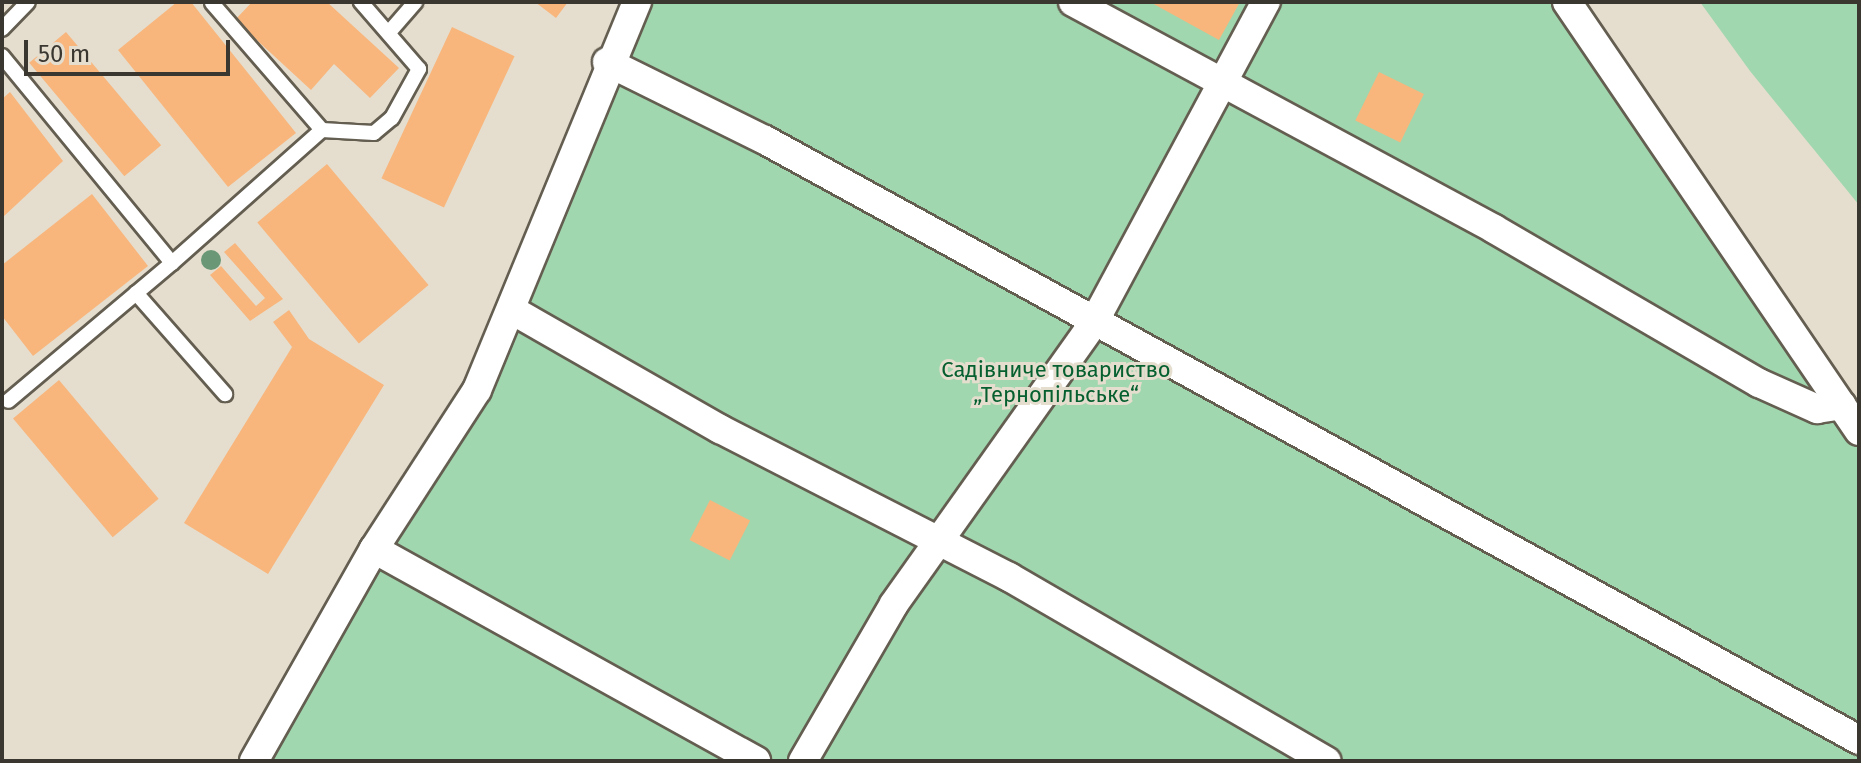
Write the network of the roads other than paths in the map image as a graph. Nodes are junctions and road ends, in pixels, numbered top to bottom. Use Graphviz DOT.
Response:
graph roads {
  1 [pos="28,2"];
  2 [pos="212,2"];
  3 [pos="361,2"];
  4 [pos="415,2"];
  5 [pos="637,2"];
  6 [pos="1073,2"];
  7 [pos="1266,2"];
  8 [pos="1567,2"];
  9 [pos="2,29"];
  10 [pos="391,30"];
  11 [pos="2,56"];
  12 [pos="607,62"];
  13 [pos="1224,84"];
  14 [pos="322,130"];
  15 [pos="172,263"];
  16 [pos="136,293"];
  17 [pos="512,310"];
  18 [pos="1093,324"];
  19 [pos="225,394"];
  20 [pos="8,401"];
  21 [pos="1842,405"];
  22 [pos="1859,431"];
  23 [pos="937,544"];
  24 [pos="374,549"];
  25 [pos="1859,740"];
  26 [pos="254,761"];
  27 [pos="756,761"];
  28 [pos="803,761"];
  29 [pos="1326,761"];
  1 -- 9 [label="lane"];
  2 -- 14 [label="lane"];
  3 -- 10 [label="lane"];
  4 -- 10 [label="lane"];
  5 -- 12 [label="street"];
  6 -- 13 [label="street"];
  7 -- 13 [label="street"];
  8 -- 21 [label="street"];
  10 -- 14 [label="lane"];
  11 -- 15 [label="lane"];
  12 -- 17 [label="street"];
  12 -- 18 [label="street"];
  13 -- 18 [label="street"];
  13 -- 21 [label="street"];
  14 -- 15 [label="lane"];
  15 -- 16 [label="lane"];
  16 -- 19 [label="lane"];
  16 -- 20 [label="lane"];
  17 -- 23 [label="street"];
  17 -- 24 [label="street"];
  18 -- 23 [label="street"];
  18 -- 25 [label="street"];
  21 -- 22 [label="street"];
  23 -- 28 [label="street"];
  23 -- 29 [label="street"];
  24 -- 26 [label="street"];
  24 -- 27 [label="street"];
}
